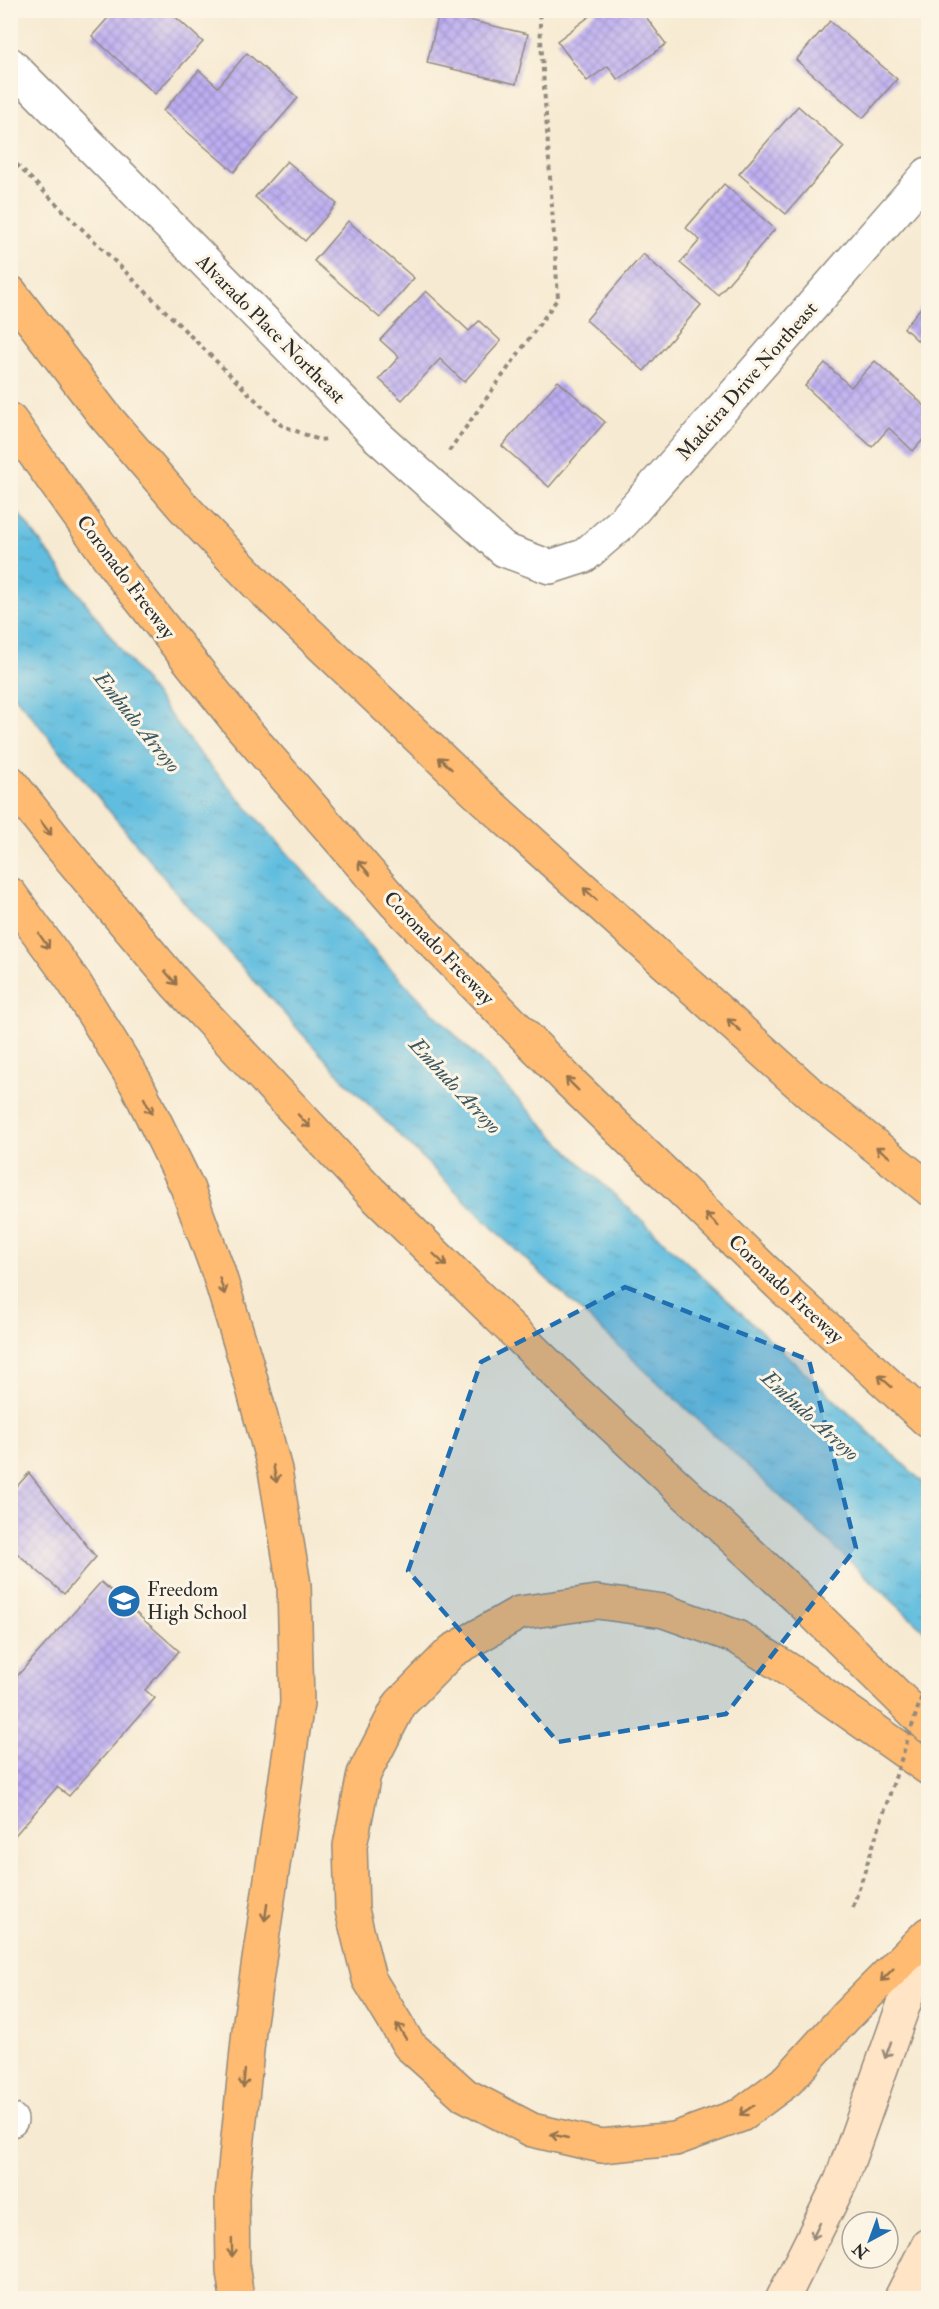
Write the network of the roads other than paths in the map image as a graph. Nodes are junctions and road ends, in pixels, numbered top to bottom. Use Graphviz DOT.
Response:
graph roads {
  1 [pos="10,64"];
  2 [pos="928,174"];
  3 [pos="10,292"];
  4 [pos="10,420"];
  5 [pos="550,567"];
  6 [pos="10,782"];
  7 [pos="10,894"];
  8 [pos="928,1188"];
  9 [pos="928,1421"];
  10 [pos="928,1726"];
  11 [pos="928,1768"];
  12 [pos="928,1935"];
  13 [pos="928,2245"];
  14 [pos="237,2298"];
  15 [pos="783,2298"];
  16 [pos="902,2298"];
  1 -- 5 [label="street, Alvarado Place Northeast"];
  2 -- 5 [label="street, Madeira Drive Northeast"];
  8 -- 3 [label="highway, one-way"];
  9 -- 4 [label="highway, Coronado Freeway, one-way"];
  6 -- 10 [label="highway, one-way"];
  7 -- 14 [label="highway, one-way"];
  12 -- 11 [label="highway, one-way"];
  12 -- 15 [label="main road, one-way"];
  13 -- 16 [label="main road"];
}
